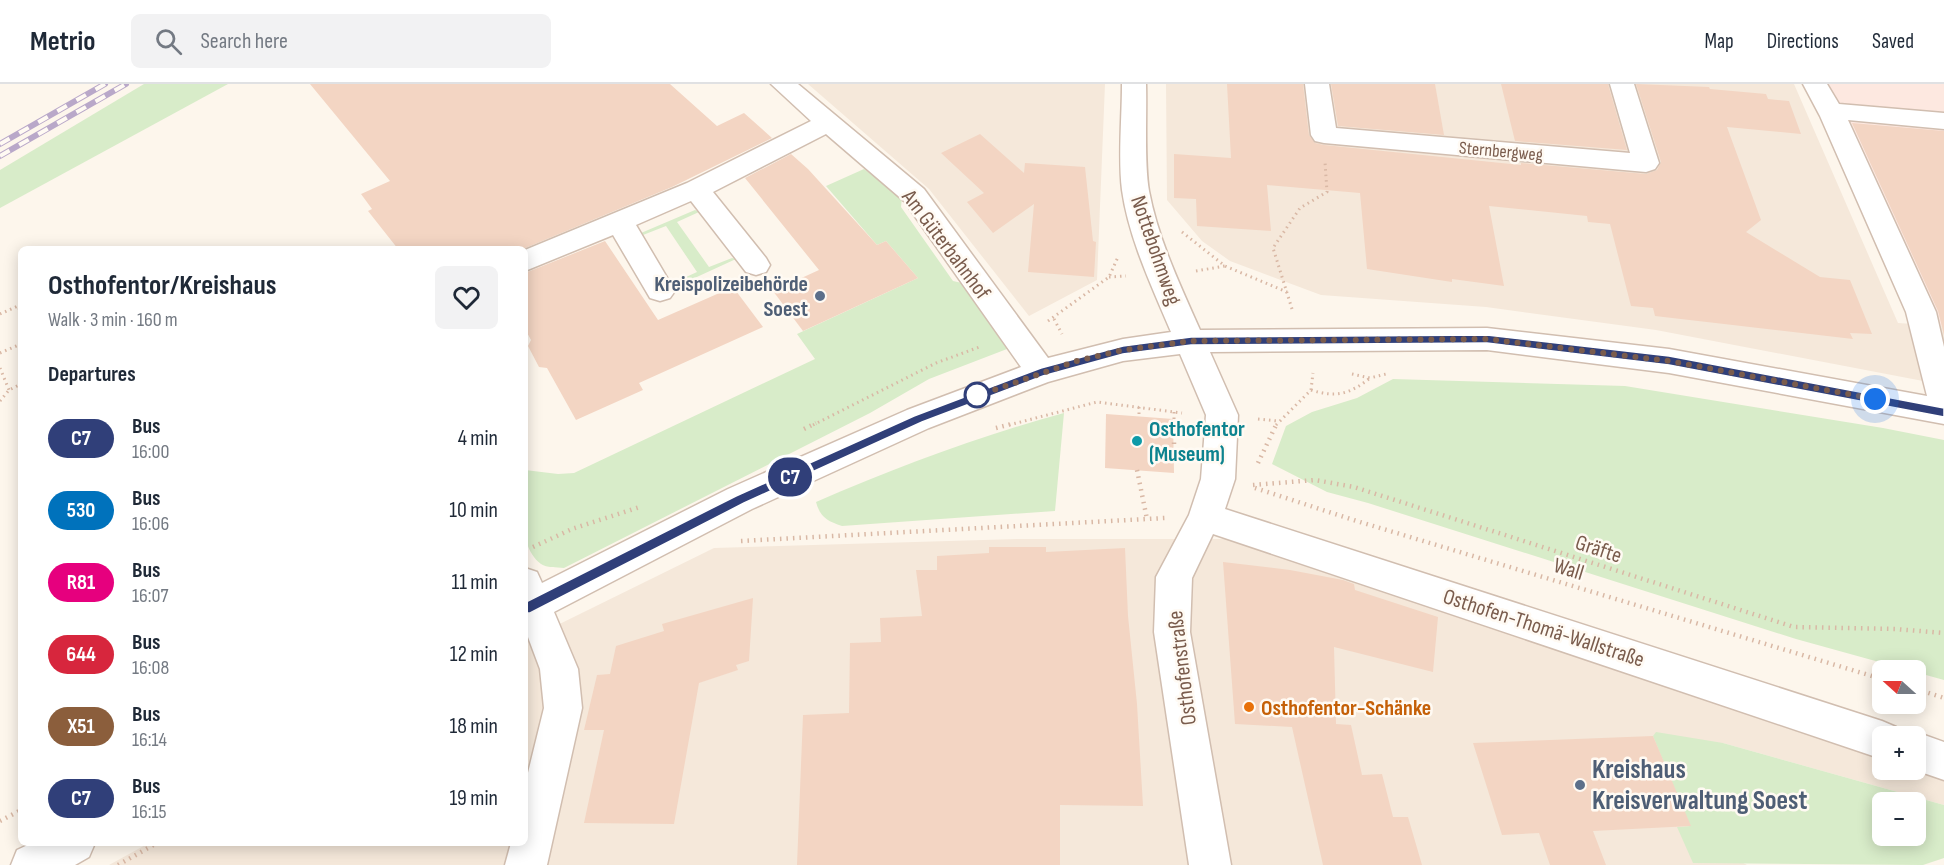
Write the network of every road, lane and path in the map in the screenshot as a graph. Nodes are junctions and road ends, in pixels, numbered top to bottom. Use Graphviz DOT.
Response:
graph roads {
  1 [pos="783,84"];
  2 [pos="1134,84"];
  3 [pos="1317,84"];
  4 [pos="1622,84"];
  5 [pos="1815,84"];
  6 [pos="1830,111"];
  7 [pos="1944,121"];
  8 [pos="828,123"];
  9 [pos="1324,135"];
  10 [pos="696,189"];
  11 [pos="620,222"];
  12 [pos="528,260"];
  13 [pos="756,265"];
  14 [pos="1226,266"];
  15 [pos="1109,277"];
  16 [pos="660,291"];
  17 [pos="18,306"];
  18 [pos="0,314"];
  19 [pos="1054,319"];
  20 [pos="1933,320"];
  21 [pos="1014,335"];
  22 [pos="1191,341"];
  23 [pos="18,345"];
  24 [pos="0,353"];
  25 [pos="0,368"];
  26 [pos="1041,372"];
  27 [pos="1313,373"];
  28 [pos="1370,378"];
  29 [pos="18,386"];
  30 [pos="9,390"];
  31 [pos="1311,390"];
  32 [pos="0,401"];
  33 [pos="1944,402"];
  34 [pos="1139,407"];
  35 [pos="1944,412"];
  36 [pos="1138,417"];
  37 [pos="987,430"];
  38 [pos="795,433"];
  39 [pos="1174,463"];
  40 [pos="1258,464"];
  41 [pos="1137,470"];
  42 [pos="1252,475"];
  43 [pos="1232,482"];
  44 [pos="651,503"];
  45 [pos="1204,517"];
  46 [pos="1147,519"];
  47 [pos="729,541"];
  48 [pos="528,550"];
  49 [pos="528,599"];
  50 [pos="1944,633"];
  51 [pos="1872,676"];
  52 [pos="1926,692"];
  53 [pos="1944,698"];
  54 [pos="1872,737"];
  55 [pos="1926,755"];
  56 [pos="1944,761"];
  57 [pos="18,812"];
  58 [pos="0,821"];
  59 [pos="69,846"];
  60 [pos="152,846"];
  61 [pos="32,865"];
  62 [pos="118,865"];
  63 [pos="526,865"];
  64 [pos="1210,865"];
  1 -- 8 [label="street, Am Güterbahnhof"];
  2 -- 22 [label="street, Nottebohmweg"];
  3 -- 9 [label="street"];
  4 -- 9 [label="street, Sternbergweg"];
  5 -- 6 [label="street"];
  6 -- 7 [label="street"];
  6 -- 20 [label="street"];
  8 -- 10 [label="street"];
  8 -- 21 [label="street, Am Güterbahnhof"];
  9 -- 14 [label="path"];
  10 -- 11 [label="street"];
  10 -- 13 [label="street"];
  11 -- 12 [label="street"];
  11 -- 16 [label="street"];
  15 -- 19 [label="path"];
  17 -- 18 [label="path"];
  20 -- 33 [label="street"];
  21 -- 26 [label="street, Am Güterbahnhof"];
  21 -- 38 [label="path"];
  22 -- 26 [label="street"];
  22 -- 35 [label="street"];
  22 -- 43 [label="street, Nottebohmweg"];
  23 -- 24 [label="path"];
  25 -- 30 [label="path"];
  26 -- 49 [label="street"];
  27 -- 31 [label="path"];
  28 -- 31 [label="path"];
  29 -- 30 [label="path"];
  30 -- 32 [label="path"];
  31 -- 40 [label="path"];
  34 -- 36 [label="path"];
  34 -- 37 [label="path"];
  34 -- 39 [label="path"];
  41 -- 46 [label="path"];
  42 -- 43 [label="path"];
  43 -- 45 [label="street, Osthofenstraße"];
  43 -- 50 [label="path, Gräfte"];
  43 -- 51 [label="path, Wall"];
  44 -- 48 [label="path"];
  45 -- 46 [label="path"];
  45 -- 54 [label="street, Osthofen-Thomä-Wallstraße"];
  45 -- 64 [label="street, Osthofenstraße"];
  46 -- 47 [label="path"];
  49 -- 63 [label="street"];
  52 -- 53 [label="path"];
  55 -- 56 [label="street"];
  57 -- 58 [label="path"];
  59 -- 61 [label="street"];
  60 -- 62 [label="path"];
}
